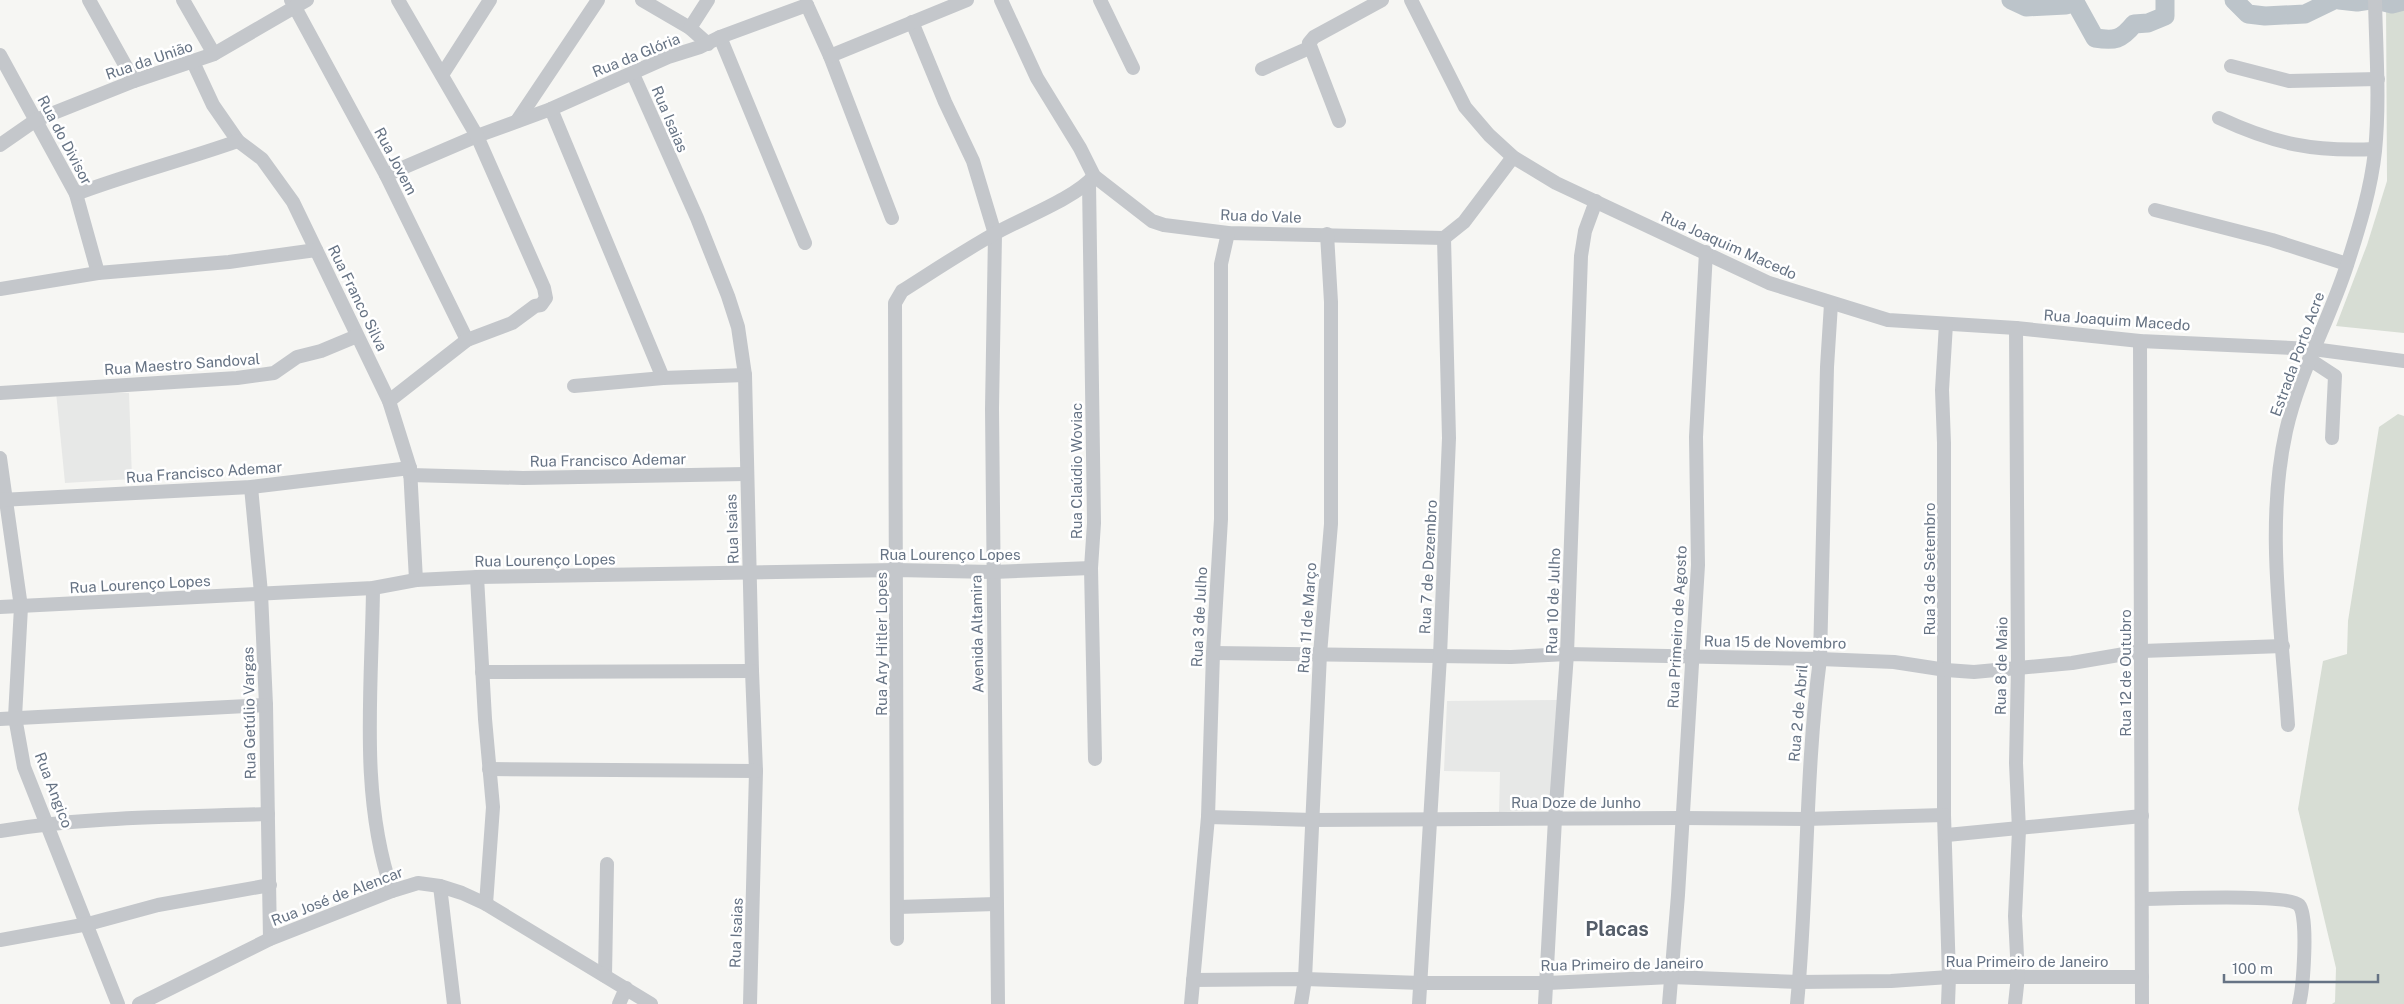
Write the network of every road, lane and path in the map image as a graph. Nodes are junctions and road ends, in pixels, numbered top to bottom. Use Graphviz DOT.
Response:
graph roads {
  1 [pos="89,0"];
  2 [pos="183,0"];
  3 [pos="307,0"];
  4 [pos="398,0"];
  5 [pos="490,0"];
  6 [pos="598,0"];
  7 [pos="642,0"];
  8 [pos="708,0"];
  9 [pos="967,0"];
  10 [pos="1001,0"];
  11 [pos="1100,0"];
  12 [pos="1382,0"];
  13 [pos="1410,0"];
  14 [pos="2375,0"];
  15 [pos="809,2"];
  16 [pos="292,3"];
  17 [pos="912,22"];
  18 [pos="690,28"];
  19 [pos="714,41"];
  20 [pos="1309,45"];
  21 [pos="214,54"];
  22 [pos="0,55"];
  23 [pos="830,56"];
  24 [pos="193,62"];
  25 [pos="2231,66"];
  26 [pos="1133,68"];
  27 [pos="1262,69"];
  28 [pos="633,74"];
  29 [pos="442,75"];
  30 [pos="2378,79"];
  31 [pos="134,81"];
  32 [pos="551,109"];
  33 [pos="2219,118"];
  34 [pos="36,120"];
  35 [pos="517,121"];
  36 [pos="1339,121"];
  37 [pos="477,136"];
  38 [pos="238,141"];
  39 [pos="0,145"];
  40 [pos="2375,149"];
  41 [pos="1513,157"];
  42 [pos="386,175"];
  43 [pos="1092,179"];
  44 [pos="76,194"];
  45 [pos="1596,201"];
  46 [pos="2155,210"];
  47 [pos="892,218"];
  48 [pos="1228,233"];
  49 [pos="995,234"];
  50 [pos="1327,234"];
  51 [pos="1444,238"];
  52 [pos="805,243"];
  53 [pos="316,250"];
  54 [pos="1706,252"];
  55 [pos="2347,264"];
  56 [pos="98,273"];
  57 [pos="0,289"];
  58 [pos="1831,304"];
  59 [pos="1946,324"];
  60 [pos="2016,328"];
  61 [pos="357,336"];
  62 [pos="467,340"];
  63 [pos="2140,341"];
  64 [pos="2311,354"];
  65 [pos="2404,361"];
  66 [pos="745,375"];
  67 [pos="664,378"];
  68 [pos="574,386"];
  69 [pos="0,393"];
  70 [pos="389,400"];
  71 [pos="2332,438"];
  72 [pos="0,458"];
  73 [pos="410,472"];
  74 [pos="746,474"];
  75 [pos="251,487"];
  76 [pos="3,500"];
  77 [pos="1091,568"];
  78 [pos="896,570"];
  79 [pos="750,571"];
  80 [pos="993,572"];
  81 [pos="477,577"];
  82 [pos="416,580"];
  83 [pos="373,588"];
  84 [pos="262,593"];
  85 [pos="0,607"];
  86 [pos="21,607"];
  87 [pos="2283,646"];
  88 [pos="2142,652"];
  89 [pos="1213,653"];
  90 [pos="1320,654"];
  91 [pos="1567,654"];
  92 [pos="1440,656"];
  93 [pos="1693,657"];
  94 [pos="1820,659"];
  95 [pos="2018,667"];
  96 [pos="1946,670"];
  97 [pos="752,671"];
  98 [pos="482,672"];
  99 [pos="266,705"];
  100 [pos="15,717"];
  101 [pos="0,718"];
  102 [pos="2288,724"];
  103 [pos="1095,759"];
  104 [pos="489,769"];
  105 [pos="756,771"];
  106 [pos="268,814"];
  107 [pos="1944,815"];
  108 [pos="2142,816"];
  109 [pos="1208,817"];
  110 [pos="1682,818"];
  111 [pos="1430,819"];
  112 [pos="1555,819"];
  113 [pos="1806,819"];
  114 [pos="1313,820"];
  115 [pos="48,823"];
  116 [pos="2018,830"];
  117 [pos="0,831"];
  118 [pos="1946,835"];
  119 [pos="607,864"];
  120 [pos="270,885"];
  121 [pos="440,886"];
  122 [pos="392,891"];
  123 [pos="2142,899"];
  124 [pos="486,904"];
  125 [pos="996,904"];
  126 [pos="898,907"];
  127 [pos="88,924"];
  128 [pos="270,939"];
  129 [pos="897,939"];
  130 [pos="0,940"];
  131 [pos="605,976"];
  132 [pos="2018,976"];
  133 [pos="1672,977"];
  134 [pos="1949,977"];
  135 [pos="2142,977"];
  136 [pos="1305,979"];
  137 [pos="1193,980"];
  138 [pos="1799,982"];
  139 [pos="1421,983"];
  140 [pos="1548,983"];
  141 [pos="626,988"];
  142 [pos="2299,1003"];
  143 [pos="118,1004"];
  144 [pos="139,1004"];
  145 [pos="454,1004"];
  146 [pos="620,1004"];
  147 [pos="651,1004"];
  148 [pos="750,1004"];
  149 [pos="998,1004"];
  150 [pos="1191,1004"];
  151 [pos="1302,1004"];
  152 [pos="1419,1004"];
  153 [pos="1545,1004"];
  154 [pos="1669,1004"];
  155 [pos="1797,1004"];
  156 [pos="1948,1004"];
  157 [pos="2015,1004"];
  158 [pos="2142,1004"];
  1 -- 31 [label="street"];
  2 -- 21 [label="street"];
  3 -- 16 [label="street, Rua da União"];
  4 -- 29 [label="street"];
  5 -- 29 [label="street"];
  6 -- 35 [label="street"];
  7 -- 18 [label="street"];
  8 -- 18 [label="street"];
  9 -- 17 [label="street"];
  10 -- 43 [label="street"];
  11 -- 26 [label="street"];
  12 -- 20 [label="street"];
  13 -- 41 [label="street, Rua Joaquim Macedo"];
  14 -- 30 [label="street, Estrada Porto Acre"];
  15 -- 19 [label="street, Rua da Glória"];
  15 -- 23 [label="street"];
  16 -- 21 [label="street, Rua da União"];
  16 -- 42 [label="street, Rua Jovem"];
  17 -- 23 [label="street"];
  17 -- 49 [label="street, Avenida Altamira"];
  18 -- 19 [label="street"];
  19 -- 28 [label="street, Rua da Glória"];
  19 -- 52 [label="street"];
  20 -- 27 [label="street"];
  20 -- 36 [label="street"];
  21 -- 24 [label="street, Rua da União"];
  22 -- 34 [label="street, Rua do Divisor"];
  23 -- 47 [label="street"];
  24 -- 31 [label="street, Rua da União"];
  24 -- 38 [label="street, Rua Franco Silva"];
  25 -- 30 [label="street"];
  28 -- 32 [label="street, Rua da Glória"];
  28 -- 66 [label="street, Rua Isaias"];
  29 -- 37 [label="street"];
  30 -- 40 [label="street, Estrada Porto Acre"];
  31 -- 34 [label="street, Rua da União"];
  32 -- 35 [label="street, Rua da Glória"];
  32 -- 67 [label="street"];
  33 -- 40 [label="street"];
  34 -- 39 [label="street, Rua da União"];
  34 -- 44 [label="street, Rua do Divisor"];
  35 -- 37 [label="street, Rua da Glória"];
  37 -- 42 [label="street, Rua da Glória"];
  37 -- 62 [label="street"];
  38 -- 44 [label="street"];
  38 -- 53 [label="street, Rua Franco Silva"];
  40 -- 55 [label="street, Estrada Porto Acre"];
  41 -- 45 [label="street, Rua Joaquim Macedo"];
  41 -- 51 [label="street"];
  42 -- 62 [label="street, Rua Jovem"];
  43 -- 48 [label="street, Rua do Vale"];
  43 -- 49 [label="street"];
  43 -- 77 [label="street, Rua Claúdio Woviac"];
  44 -- 56 [label="street, Rua do Divisor"];
  45 -- 54 [label="street, Rua Joaquim Macedo"];
  45 -- 91 [label="street, Rua 10 de Julho"];
  46 -- 55 [label="street"];
  48 -- 50 [label="street, Rua do Vale"];
  48 -- 89 [label="street, Rua 3 de Julho"];
  49 -- 78 [label="street, Rua Ary Hitler Lopes"];
  49 -- 80 [label="street, Avenida Altamira"];
  50 -- 51 [label="street, Rua do Vale"];
  50 -- 90 [label="street, Rua 11 de Março"];
  51 -- 92 [label="street, Rua 7 de Dezembro"];
  53 -- 56 [label="street"];
  53 -- 61 [label="street, Rua Franco Silva"];
  54 -- 58 [label="street, Rua Joaquim Macedo"];
  54 -- 93 [label="street, Rua Primeiro de Agosto"];
  55 -- 64 [label="street, Estrada Porto Acre"];
  56 -- 57 [label="street"];
  58 -- 59 [label="street, Rua Joaquim Macedo"];
  58 -- 94 [label="street, Rua 2 de Abril"];
  59 -- 60 [label="street, Rua Joaquim Macedo"];
  59 -- 96 [label="street, Rua 3 de Setembro"];
  60 -- 63 [label="street, Rua Joaquim Macedo"];
  60 -- 95 [label="street, Rua 8 de Maio"];
  61 -- 69 [label="street, Rua Maestro Sandoval"];
  61 -- 70 [label="street, Rua Franco Silva"];
  62 -- 70 [label="street"];
  63 -- 64 [label="street, Rua Joaquim Macedo"];
  63 -- 88 [label="street, Rua 12 de Outubro"];
  64 -- 65 [label="street, Rua Joaquim Macedo"];
  64 -- 71 [label="street"];
  64 -- 87 [label="street, Estrada Porto Acre"];
  66 -- 67 [label="street"];
  66 -- 74 [label="street, Rua Isaias"];
  67 -- 68 [label="street"];
  70 -- 73 [label="street, Rua Franco Silva"];
  72 -- 76 [label="street, Rua Angico"];
  73 -- 74 [label="street, Rua Francisco Ademar"];
  73 -- 75 [label="street, Rua Francisco Ademar"];
  73 -- 82 [label="street, Rua Franco Silva"];
  74 -- 79 [label="street, Rua Isaias"];
  75 -- 76 [label="street, Rua Francisco Ademar"];
  75 -- 84 [label="street, Rua Getúlio Vargas"];
  76 -- 86 [label="street, Rua Angico"];
  77 -- 80 [label="street, Rua Lourenço Lopes"];
  77 -- 103 [label="street, Rua Claúdio Woviac"];
  78 -- 79 [label="street, Rua Lourenço Lopes"];
  78 -- 80 [label="street, Rua Lourenço Lopes"];
  78 -- 126 [label="street, Rua Ary Hitler Lopes"];
  79 -- 81 [label="street, Rua Lourenço Lopes"];
  79 -- 97 [label="street, Rua Isaias"];
  80 -- 125 [label="street, Avenida Altamira"];
  81 -- 82 [label="street, Rua Lourenço Lopes"];
  81 -- 98 [label="street"];
  82 -- 83 [label="street, Rua Lourenço Lopes"];
  83 -- 84 [label="street, Rua Lourenço Lopes"];
  83 -- 122 [label="street"];
  84 -- 86 [label="street, Rua Lourenço Lopes"];
  84 -- 99 [label="street, Rua Getúlio Vargas"];
  85 -- 86 [label="street, Rua Lourenço Lopes"];
  86 -- 100 [label="street, Rua Angico"];
  87 -- 88 [label="street, Rua 15 de Novembro"];
  87 -- 102 [label="street, Estrada Porto Acre"];
  88 -- 95 [label="street, Rua 15 de Novembro"];
  88 -- 108 [label="street, Rua 12 de Outubro"];
  89 -- 90 [label="street, Rua 15 de Novembro"];
  89 -- 109 [label="street, Rua 3 de Julho"];
  90 -- 92 [label="street, Rua 15 de Novembro"];
  90 -- 114 [label="street, Rua 11 de Março"];
  91 -- 92 [label="street, Rua 15 de Novembro"];
  91 -- 93 [label="street, Rua 15 de Novembro"];
  91 -- 112 [label="street, Rua 10 de Julho"];
  92 -- 111 [label="street, Rua 7 de Dezembro"];
  93 -- 94 [label="street, Rua 15 de Novembro"];
  93 -- 110 [label="street, Rua Primeiro de Agosto"];
  94 -- 96 [label="street, Rua 15 de Novembro"];
  94 -- 113 [label="street, Rua 2 de Abril"];
  95 -- 96 [label="street, Rua 15 de Novembro"];
  95 -- 116 [label="street, Rua 8 de Maio"];
  96 -- 107 [label="street, Rua 3 de Setembro"];
  97 -- 98 [label="street"];
  97 -- 105 [label="street, Rua Isaias"];
  98 -- 104 [label="street"];
  99 -- 100 [label="street"];
  99 -- 106 [label="street, Rua Getúlio Vargas"];
  100 -- 101 [label="street"];
  100 -- 115 [label="street, Rua Angico"];
  104 -- 105 [label="street"];
  104 -- 124 [label="street"];
  105 -- 148 [label="street, Rua Isaias"];
  106 -- 115 [label="street"];
  106 -- 120 [label="street, Rua Getúlio Vargas"];
  107 -- 113 [label="street, Rua Doze de Junho"];
  107 -- 118 [label="street, Rua 3 de Setembro"];
  108 -- 116 [label="street"];
  108 -- 123 [label="street, Rua 12 de Outubro"];
  109 -- 114 [label="street, Rua Doze de Junho"];
  109 -- 137 [label="street, Rua 3 de Julho"];
  110 -- 112 [label="street, Rua Doze de Junho"];
  110 -- 113 [label="street, Rua Doze de Junho"];
  110 -- 133 [label="street, Rua Primeiro de Agosto"];
  111 -- 112 [label="street, Rua Doze de Junho"];
  111 -- 114 [label="street, Rua Doze de Junho"];
  111 -- 139 [label="street, Rua 7 de Dezembro"];
  112 -- 140 [label="street, Rua 10 de Julho"];
  113 -- 138 [label="street, Rua 2 de Abril"];
  114 -- 136 [label="street, Rua 11 de Março"];
  115 -- 117 [label="street"];
  115 -- 127 [label="street, Rua Angico"];
  116 -- 118 [label="street"];
  116 -- 132 [label="street, Rua 8 de Maio"];
  118 -- 134 [label="street, Rua 3 de Setembro"];
  119 -- 131 [label="street"];
  120 -- 127 [label="street"];
  120 -- 128 [label="street, Rua Getúlio Vargas"];
  121 -- 122 [label="street, Rua José de Alencar"];
  121 -- 124 [label="street, Rua José de Alencar"];
  121 -- 145 [label="street"];
  122 -- 128 [label="street, Rua José de Alencar"];
  123 -- 135 [label="street, Rua 12 de Outubro"];
  123 -- 142 [label="street"];
  124 -- 131 [label="street, Rua José de Alencar"];
  125 -- 126 [label="street"];
  125 -- 149 [label="street, Avenida Altamira"];
  126 -- 129 [label="street, Rua Ary Hitler Lopes"];
  127 -- 130 [label="street"];
  127 -- 143 [label="street, Rua Angico"];
  128 -- 144 [label="street, Rua José de Alencar"];
  131 -- 141 [label="street, Rua José de Alencar"];
  132 -- 134 [label="street, Rua Primeiro de Janeiro"];
  132 -- 135 [label="street, Rua Primeiro de Janeiro"];
  132 -- 157 [label="street, Rua 8 de Maio"];
  133 -- 138 [label="street, Rua Primeiro de Janeiro"];
  133 -- 140 [label="street, Rua Primeiro de Janeiro"];
  133 -- 154 [label="street, Rua Primeiro de Agosto"];
  134 -- 138 [label="street, Rua Primeiro de Janeiro"];
  134 -- 156 [label="street, Rua 3 de Setembro"];
  135 -- 158 [label="street, Rua 12 de Outubro"];
  136 -- 137 [label="street, Rua Primeiro de Janeiro"];
  136 -- 139 [label="street, Rua Primeiro de Janeiro"];
  136 -- 151 [label="street, Rua 11 de Março"];
  137 -- 150 [label="street, Rua 3 de Julho"];
  138 -- 155 [label="street, Rua 2 de Abril"];
  139 -- 140 [label="street, Rua Primeiro de Janeiro"];
  139 -- 152 [label="street, Rua 7 de Dezembro"];
  140 -- 153 [label="street, Rua 10 de Julho"];
  141 -- 146 [label="street"];
  141 -- 147 [label="street, Rua José de Alencar"];
}
